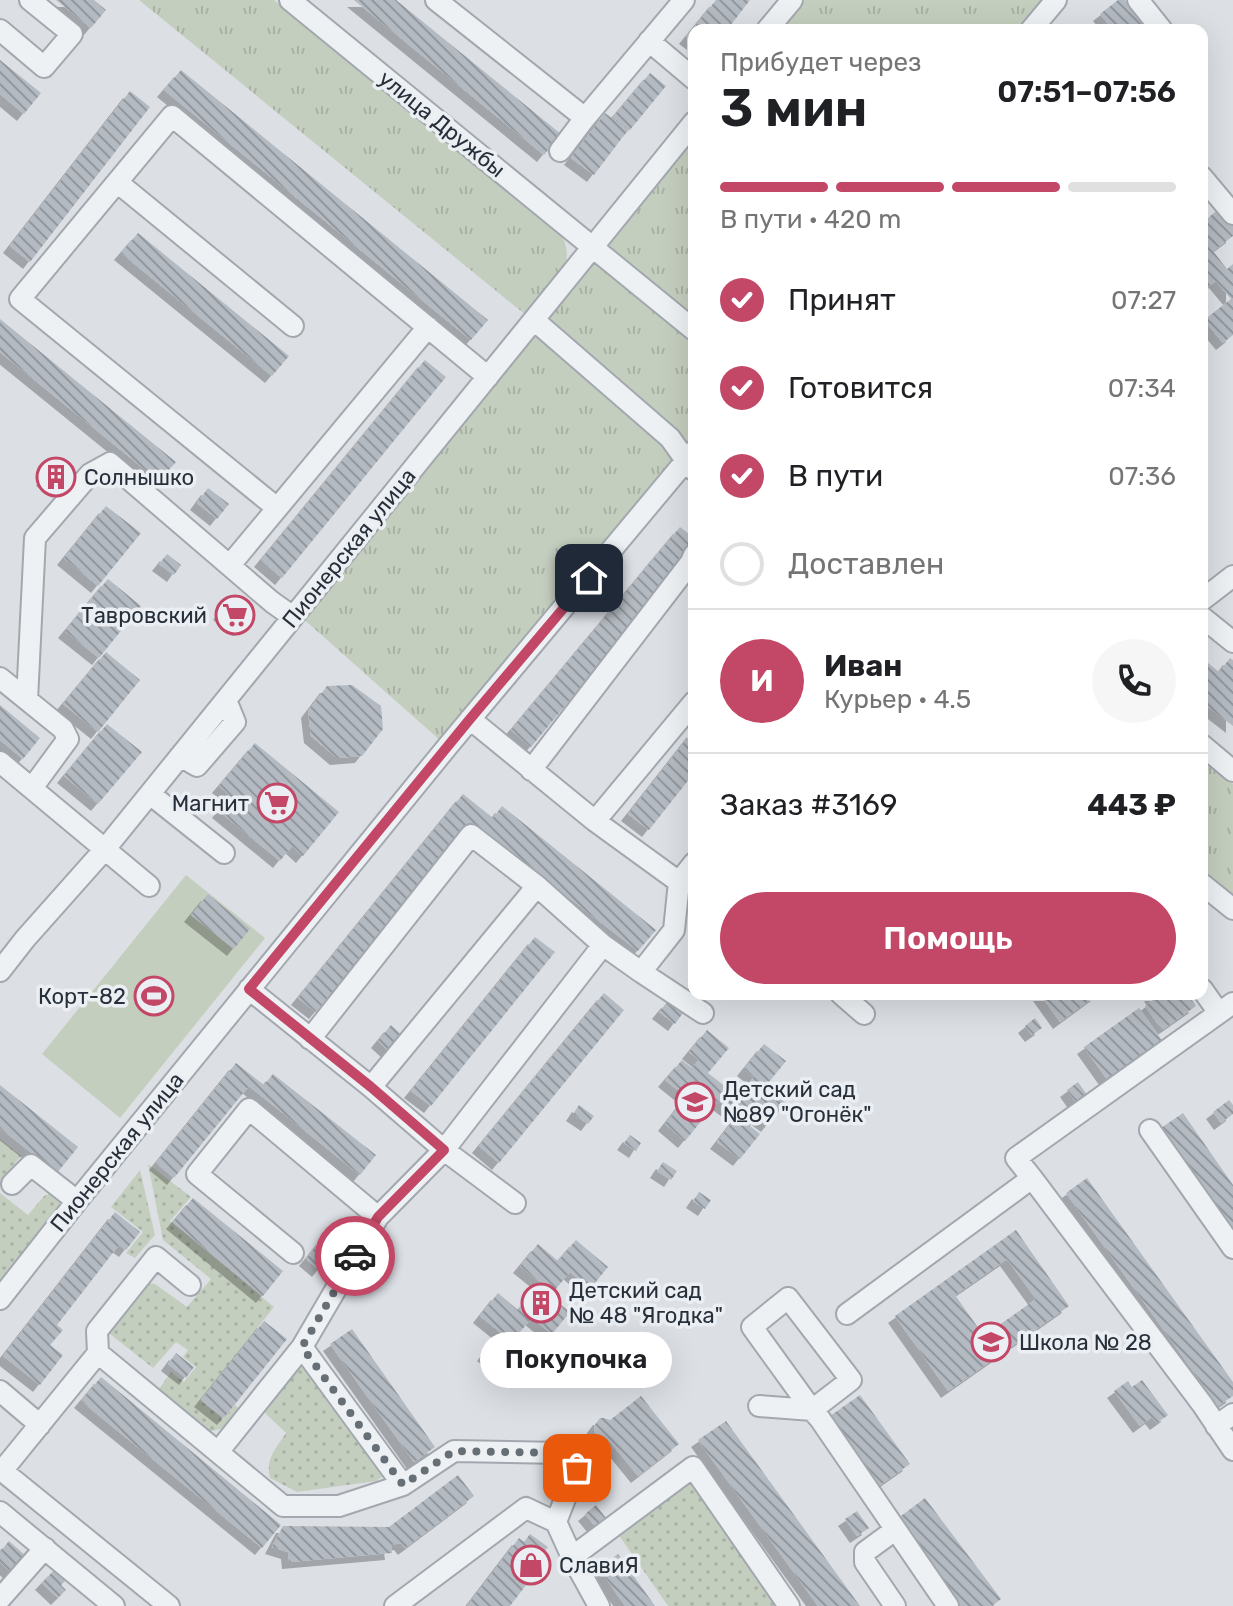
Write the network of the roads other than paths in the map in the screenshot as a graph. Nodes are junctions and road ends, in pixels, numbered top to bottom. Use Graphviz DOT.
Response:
graph roads {
  1 [pos="30,0"];
  2 [pos="290,0"];
  3 [pos="436,0"];
  4 [pos="684,0"];
  5 [pos="792,0"];
  6 [pos="1056,0"];
  7 [pos="1138,0"];
  8 [pos="772,24"];
  9 [pos="1036,24"];
  10 [pos="1157,24"];
  11 [pos="0,30"];
  12 [pos="649,41"];
  13 [pos="688,74"];
  14 [pos="585,118"];
  15 [pos="688,130"];
  16 [pos="560,151"];
  17 [pos="117,182"];
  18 [pos="1208,184"];
  19 [pos="1233,214"];
  20 [pos="594,248"];
  21 [pos="534,320"];
  22 [pos="688,325"];
  23 [pos="293,326"];
  24 [pos="428,327"];
  25 [pos="488,377"];
  26 [pos="688,458"];
  27 [pos="688,465"];
  28 [pos="277,508"];
  29 [pos="230,565"];
  30 [pos="688,566"];
  31 [pos="1233,576"];
  32 [pos="1208,595"];
  33 [pos="293,617"];
  34 [pos="1208,622"];
  35 [pos="1233,642"];
  36 [pos="0,678"];
  37 [pos="27,700"];
  38 [pos="688,709"];
  39 [pos="470,719"];
  40 [pos="1208,748"];
  41 [pos="1229,760"];
  42 [pos="0,762"];
  43 [pos="531,770"];
  44 [pos="32,788"];
  45 [pos="150,794"];
  46 [pos="595,821"];
  47 [pos="105,849"];
  48 [pos="224,853"];
  49 [pos="688,869"];
  50 [pos="688,878"];
  51 [pos="149,886"];
  52 [pos="537,886"];
  53 [pos="1208,889"];
  54 [pos="1233,909"];
  55 [pos="603,945"];
  56 [pos="0,971"];
  57 [pos="641,972"];
  58 [pos="249,989"];
  59 [pos="1208,994"];
  60 [pos="848,1000"];
  61 [pos="1226,1008"];
  62 [pos="703,1013"];
  63 [pos="864,1014"];
  64 [pos="310,1039"];
  65 [pos="371,1087"];
  66 [pos="1150,1130"];
  67 [pos="444,1150"];
  68 [pos="1032,1178"];
  69 [pos="12,1184"];
  70 [pos="77,1201"];
  71 [pos="515,1203"];
  72 [pos="378,1217"];
  73 [pos="1233,1248"];
  74 [pos="293,1253"];
  75 [pos="190,1285"];
  76 [pos="0,1299"];
  77 [pos="847,1314"];
  78 [pos="302,1347"];
  79 [pos="98,1353"];
  80 [pos="0,1391"];
  81 [pos="759,1406"];
  82 [pos="812,1410"];
  83 [pos="1225,1420"];
  84 [pos="40,1425"];
  85 [pos="1233,1450"];
  86 [pos="218,1452"];
  87 [pos="1,1470"];
  88 [pos="403,1485"];
  89 [pos="0,1512"];
  90 [pos="556,1522"];
  91 [pos="895,1530"];
  92 [pos="45,1548"];
  93 [pos="572,1557"];
  94 [pos="0,1599"];
  95 [pos="398,1605"];
  96 [pos="114,1606"];
  97 [pos="169,1606"];
  98 [pos="599,1606"];
  99 [pos="789,1606"];
  100 [pos="895,1606"];
  101 [pos="948,1606"];
  1 -- 11 [label="street"];
  2 -- 20 [label="street, улица Дружбы"];
  3 -- 14 [label="street"];
  4 -- 12 [label="street"];
  5 -- 8 [label="street"];
  6 -- 9 [label="street"];
  7 -- 10 [label="street"];
  12 -- 13 [label="street"];
  12 -- 14 [label="street"];
  14 -- 16 [label="street"];
  15 -- 20 [label="street, Пионерская улица"];
  17 -- 23 [label="street"];
  17 -- 24 [label="street"];
  17 -- 28 [label="street"];
  18 -- 19 [label="street"];
  20 -- 21 [label="street, Пионерская улица"];
  20 -- 22 [label="street, улица Дружбы"];
  21 -- 25 [label="street, Пионерская улица"];
  21 -- 26 [label="street"];
  24 -- 25 [label="street"];
  24 -- 28 [label="street"];
  25 -- 33 [label="street, Пионерская улица"];
  27 -- 39 [label="street, Пионерская улица"];
  28 -- 29 [label="street"];
  29 -- 33 [label="street"];
  29 -- 37 [label="street"];
  30 -- 43 [label="street"];
  31 -- 32 [label="street"];
  33 -- 45 [label="street, Пионерская улица"];
  34 -- 35 [label="street"];
  36 -- 37 [label="street"];
  37 -- 44 [label="street"];
  38 -- 46 [label="street"];
  39 -- 43 [label="street"];
  39 -- 58 [label="street, Пионерская улица"];
  40 -- 41 [label="street"];
  42 -- 44 [label="street"];
  43 -- 46 [label="street"];
  44 -- 47 [label="street"];
  45 -- 47 [label="street, Пионерская улица"];
  45 -- 48 [label="street"];
  46 -- 49 [label="street"];
  47 -- 51 [label="street"];
  47 -- 56 [label="street, Пионерская улица"];
  50 -- 57 [label="street"];
  52 -- 55 [label="street"];
  52 -- 64 [label="street"];
  52 -- 65 [label="street"];
  53 -- 54 [label="street"];
  55 -- 57 [label="street"];
  55 -- 67 [label="street"];
  57 -- 62 [label="street"];
  58 -- 64 [label="street"];
  58 -- 70 [label="street, Пионерская улица"];
  59 -- 61 [label="street"];
  60 -- 63 [label="street"];
  61 -- 68 [label="street"];
  64 -- 65 [label="street"];
  65 -- 67 [label="street"];
  66 -- 73 [label="street"];
  67 -- 71 [label="street"];
  67 -- 72 [label="street"];
  68 -- 77 [label="street"];
  68 -- 83 [label="street"];
  69 -- 70 [label="street"];
  70 -- 76 [label="street, Пионерская улица"];
  72 -- 74 [label="street"];
  72 -- 78 [label="street"];
  75 -- 79 [label="street"];
  78 -- 86 [label="street"];
  78 -- 88 [label="street"];
  79 -- 84 [label="street"];
  79 -- 86 [label="street"];
  80 -- 84 [label="street"];
  81 -- 82 [label="street"];
  82 -- 82 [label="street"];
  82 -- 91 [label="street"];
  83 -- 85 [label="street"];
  84 -- 87 [label="street"];
  86 -- 88 [label="street"];
  87 -- 97 [label="street"];
  88 -- 90 [label="street"];
  89 -- 92 [label="street"];
  90 -- 93 [label="street"];
  90 -- 95 [label="street"];
  91 -- 100 [label="street"];
  91 -- 101 [label="street"];
  92 -- 94 [label="street"];
  92 -- 96 [label="street"];
  93 -- 98 [label="street"];
  93 -- 99 [label="street"];
}
